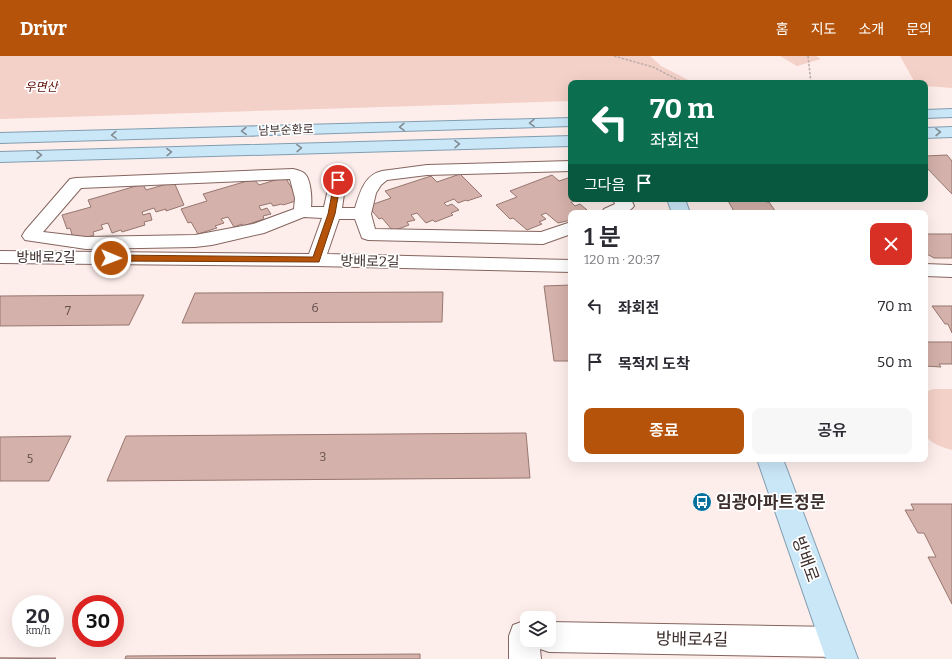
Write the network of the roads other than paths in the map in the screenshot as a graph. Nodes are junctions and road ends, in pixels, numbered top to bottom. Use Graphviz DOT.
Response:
graph roads {
  1 [pos="952,113"];
  2 [pos="928,114"];
  3 [pos="568,122"];
  4 [pos="952,132"];
  5 [pos="928,133"];
  6 [pos="0,138"];
  7 [pos="568,141"];
  8 [pos="0,156"];
  9 [pos="568,166"];
  10 [pos="338,180"];
  11 [pos="623,202"];
  12 [pos="616,210"];
  13 [pos="302,212"];
  14 [pos="332,214"];
  15 [pos="362,214"];
  16 [pos="568,229"];
  17 [pos="0,257"];
  18 [pos="316,260"];
  19 [pos="568,266"];
  20 [pos="928,270"];
  21 [pos="952,271"];
  22 [pos="771,462"];
  23 [pos="556,637"];
  24 [pos="524,647"];
  25 [pos="839,650"];
  26 [pos="524,659"];
  1 -- 2 [label="main road"];
  3 -- 6 [label="main road, 남부순환로, one-way"];
  5 -- 4 [label="main road, one-way"];
  8 -- 7 [label="main road, 남부순환로, one-way"];
  9 -- 15 [label="street"];
  10 -- 14 [label="street"];
  11 -- 12 [label="street"];
  13 -- 13 [label="street"];
  13 -- 14 [label="street"];
  14 -- 15 [label="street"];
  14 -- 18 [label="street"];
  15 -- 16 [label="street"];
  17 -- 18 [label="street, 방배로2길"];
  18 -- 19 [label="street, 방배로2길"];
  20 -- 21 [label="street"];
  22 -- 25 [label="main road, 방배로"];
  23 -- 25 [label="street, 방배로4길"];
  24 -- 26 [label="street"];
}
